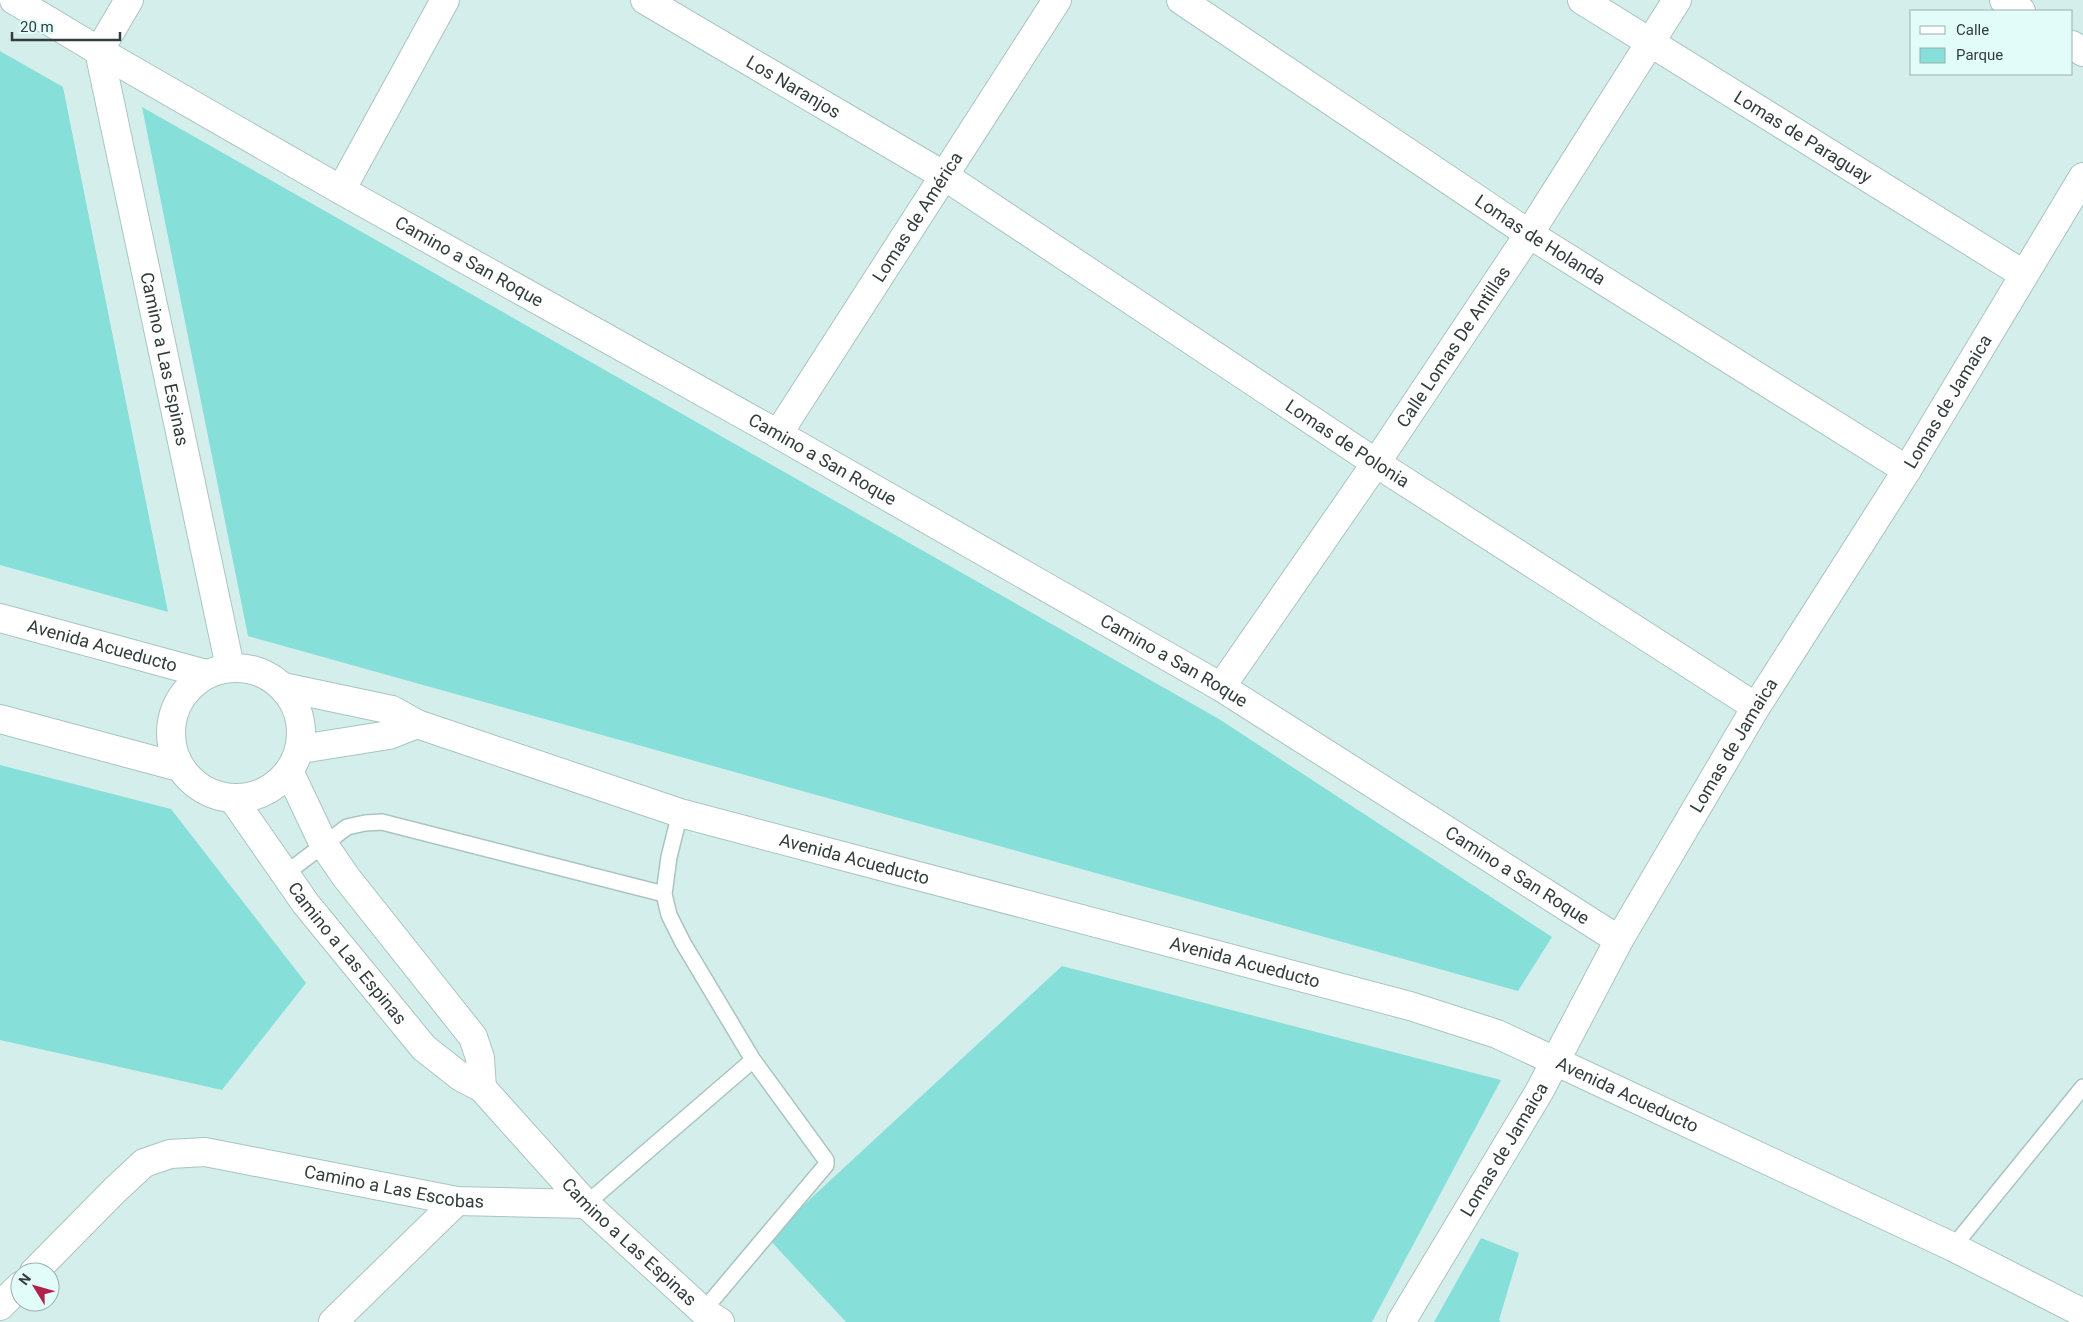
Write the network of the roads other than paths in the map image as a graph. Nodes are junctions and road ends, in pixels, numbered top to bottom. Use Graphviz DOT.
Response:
graph roads {
  1 [pos="14,0"];
  2 [pos="129,0"];
  3 [pos="445,0"];
  4 [pos="645,0"];
  5 [pos="1058,0"];
  6 [pos="1181,0"];
  7 [pos="1582,0"];
  8 [pos="1677,0"];
  9 [pos="2004,0"];
  10 [pos="2019,10"];
  11 [pos="1649,43"];
  12 [pos="99,51"];
  13 [pos="943,175"];
  14 [pos="2083,177"];
  15 [pos="341,190"];
  16 [pos="1529,234"];
  17 [pos="2023,274"];
  18 [pos="778,434"];
  19 [pos="1376,463"];
  20 [pos="1907,470"];
  21 [pos="0,618"];
  22 [pos="218,671"];
  23 [pos="283,686"];
  24 [pos="1221,688"];
  25 [pos="1756,707"];
  26 [pos="0,719"];
  27 [pos="417,724"];
  28 [pos="295,760"];
  29 [pos="180,767"];
  30 [pos="233,798"];
  31 [pos="680,813"];
  32 [pos="324,845"];
  33 [pos="285,874"];
  34 [pos="664,894"];
  35 [pos="1620,940"];
  36 [pos="753,1060"];
  37 [pos="1556,1061"];
  38 [pos="2083,1087"];
  39 [pos="482,1088"];
  40 [pos="457,1201"];
  41 [pos="586,1204"];
  42 [pos="1952,1247"];
  43 [pos="44,1262"];
  44 [pos="2041,1291"];
  45 [pos="10,1296"];
  46 [pos="0,1306"];
  47 [pos="2083,1313"];
  48 [pos="705,1318"];
  49 [pos="333,1322"];
  50 [pos="1401,1322"];
  51 [pos="2059,1322"];
  1 -- 12 [label="street, Camino a San Roque"];
  2 -- 12 [label="street"];
  3 -- 15 [label="street"];
  4 -- 13 [label="street, Los Naranjos"];
  5 -- 13 [label="street, Lomas de América"];
  6 -- 16 [label="street, Lomas de Holanda"];
  7 -- 11 [label="street, Lomas de Paraguay"];
  8 -- 11 [label="street, Calle Lomas De Antillas"];
  9 -- 10 [label="street"];
  11 -- 16 [label="street, Calle Lomas De Antillas"];
  11 -- 17 [label="street, Lomas de Paraguay"];
  12 -- 15 [label="street, Camino a San Roque"];
  12 -- 22 [label="street, Camino a Las Espinas"];
  13 -- 18 [label="street, Lomas de América"];
  13 -- 19 [label="street, Lomas de Polonia"];
  14 -- 17 [label="street, Lomas de Jamaica"];
  15 -- 18 [label="street, Camino a San Roque"];
  16 -- 19 [label="street, Calle Lomas De Antillas"];
  16 -- 20 [label="street, Lomas de Holanda"];
  17 -- 20 [label="street, Lomas de Jamaica"];
  18 -- 24 [label="street, Camino a San Roque"];
  19 -- 24 [label="street, Calle Lomas De Antillas"];
  19 -- 25 [label="street, Lomas de Polonia"];
  20 -- 25 [label="street, Lomas de Jamaica"];
  21 -- 22 [label="street, Avenida Acueducto"];
  22 -- 23 [label="street"];
  22 -- 29 [label="street"];
  23 -- 27 [label="street, Avenida Acueducto"];
  23 -- 28 [label="street"];
  24 -- 35 [label="street, Camino a San Roque"];
  25 -- 35 [label="street, Lomas de Jamaica"];
  26 -- 29 [label="street"];
  27 -- 28 [label="street"];
  27 -- 31 [label="street, Avenida Acueducto"];
  28 -- 30 [label="street"];
  28 -- 32 [label="street"];
  29 -- 30 [label="street"];
  30 -- 33 [label="street, Camino a Las Espinas"];
  31 -- 34 [label="lane"];
  31 -- 37 [label="street, Avenida Acueducto"];
  32 -- 33 [label="lane"];
  32 -- 34 [label="lane"];
  32 -- 39 [label="street"];
  33 -- 39 [label="street, Camino a Las Espinas"];
  34 -- 36 [label="lane"];
  35 -- 37 [label="street, Lomas de Jamaica"];
  36 -- 41 [label="lane"];
  36 -- 48 [label="lane"];
  37 -- 42 [label="street, Avenida Acueducto"];
  37 -- 50 [label="street, Lomas de Jamaica"];
  38 -- 42 [label="lane"];
  39 -- 41 [label="street, Camino a Las Espinas"];
  40 -- 41 [label="street, Camino a Las Escobas"];
  40 -- 43 [label="street, Camino a Las Escobas"];
  40 -- 49 [label="street"];
  41 -- 48 [label="street, Camino a Las Espinas"];
  42 -- 44 [label="street, Avenida Acueducto"];
  44 -- 47 [label="street, Avenida Acueducto"];
  44 -- 51 [label="street"];
  45 -- 46 [label="street"];
}
